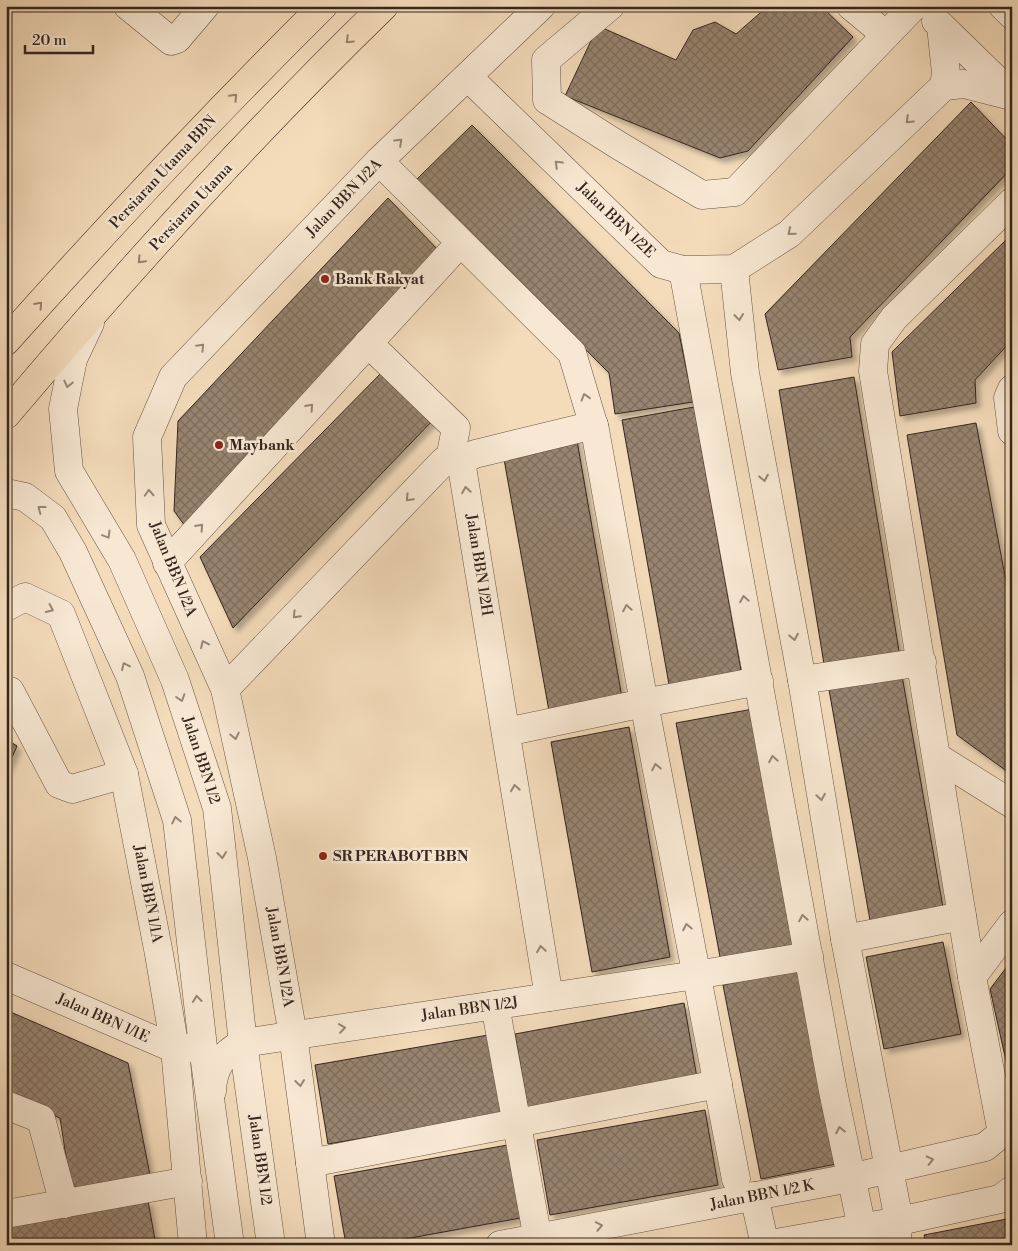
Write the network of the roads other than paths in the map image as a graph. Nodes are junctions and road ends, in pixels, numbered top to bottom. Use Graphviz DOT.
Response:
graph roads {
  1 [pos="128,6"];
  2 [pos="205,6"];
  3 [pos="323,6"];
  4 [pos="384,6"];
  5 [pos="541,6"];
  6 [pos="610,6"];
  7 [pos="851,6"];
  8 [pos="914,6"];
  9 [pos="920,6"];
  10 [pos="1003,6"];
  11 [pos="1012,15"];
  12 [pos="941,26"];
  13 [pos="886,35"];
  14 [pos="468,77"];
  15 [pos="944,86"];
  16 [pos="1012,95"];
  17 [pos="379,161"];
  18 [pos="1012,202"];
  19 [pos="460,242"];
  20 [pos="734,269"];
  21 [pos="684,270"];
  22 [pos="98,306"];
  23 [pos="6,341"];
  24 [pos="368,343"];
  25 [pos="1012,389"];
  26 [pos="6,415"];
  27 [pos="594,425"];
  28 [pos="1012,431"];
  29 [pos="454,460"];
  30 [pos="6,493"];
  31 [pos="167,563"];
  32 [pos="6,607"];
  33 [pos="922,662"];
  34 [pos="802,680"];
  35 [pos="759,681"];
  36 [pos="225,689"];
  37 [pos="10,691"];
  38 [pos="644,703"];
  39 [pos="506,732"];
  40 [pos="937,758"];
  41 [pos="124,774"];
  42 [pos="1012,804"];
  43 [pos="962,916"];
  44 [pos="1012,924"];
  45 [pos="845,939"];
  46 [pos="810,956"];
  47 [pos="696,975"];
  48 [pos="6,976"];
  49 [pos="972,977"];
  50 [pos="549,997"];
  51 [pos="495,1005"];
  52 [pos="294,1035"];
  53 [pos="243,1043"];
  54 [pos="202,1047"];
  55 [pos="175,1049"];
  56 [pos="718,1084"];
  57 [pos="6,1104"];
  58 [pos="211,1110"];
  59 [pos="518,1122"];
  60 [pos="1007,1126"];
  61 [pos="310,1163"];
  62 [pos="889,1169"];
  63 [pos="850,1178"];
  64 [pos="188,1181"];
  65 [pos="745,1187"];
  66 [pos="1012,1190"];
  67 [pos="64,1204"];
  68 [pos="6,1214"];
  69 [pos="897,1233"];
  70 [pos="868,1236"];
  71 [pos="538,1241"];
  72 [pos="193,1245"];
  73 [pos="230,1245"];
  74 [pos="271,1245"];
  75 [pos="322,1245"];
  76 [pos="500,1245"];
  77 [pos="765,1245"];
  1 -- 2 [label="street"];
  23 -- 3 [label="main road, Persiaran Utama BBN, one-way"];
  4 -- 22 [label="main road, Persiaran Utama, one-way"];
  5 -- 14 [label="street, Jalan BBN 1/2A"];
  6 -- 13 [label="street"];
  7 -- 13 [label="street"];
  8 -- 13 [label="street"];
  9 -- 12 [label="street"];
  10 -- 11 [label="street"];
  12 -- 15 [label="street"];
  12 -- 16 [label="street"];
  17 -- 14 [label="street, Jalan BBN 1/2A, one-way"];
  21 -- 14 [label="street, Jalan BBN 1/2E, one-way"];
  15 -- 16 [label="street"];
  15 -- 20 [label="street, one-way"];
  17 -- 19 [label="street"];
  31 -- 17 [label="street, Jalan BBN 1/2A, one-way"];
  18 -- 33 [label="street"];
  19 -- 24 [label="street"];
  27 -- 19 [label="street, one-way"];
  20 -- 21 [label="street, Jalan BBN 1/2E"];
  20 -- 34 [label="street, one-way"];
  35 -- 21 [label="street, one-way"];
  22 -- 26 [label="main road, Persiaran Utama"];
  22 -- 53 [label="street, Jalan BBN 1/2, one-way"];
  24 -- 29 [label="street"];
  31 -- 24 [label="street, one-way"];
  25 -- 28 [label="street"];
  27 -- 29 [label="street"];
  38 -- 27 [label="street, one-way"];
  29 -- 36 [label="street, one-way"];
  39 -- 29 [label="street, Jalan BBN 1/2H, one-way"];
  54 -- 30 [label="street, one-way"];
  36 -- 31 [label="street, Jalan BBN 1/2A, one-way"];
  32 -- 41 [label="street, Jalan BBN 1/1A, one-way"];
  33 -- 34 [label="street"];
  33 -- 40 [label="street"];
  34 -- 45 [label="street, one-way"];
  35 -- 38 [label="street"];
  46 -- 35 [label="street, one-way"];
  36 -- 52 [label="street, Jalan BBN 1/2A, one-way"];
  37 -- 41 [label="street"];
  38 -- 39 [label="street"];
  47 -- 38 [label="street, one-way"];
  50 -- 39 [label="street, Jalan BBN 1/2H, one-way"];
  40 -- 42 [label="street"];
  40 -- 43 [label="street"];
  41 -- 55 [label="street, Jalan BBN 1/1A"];
  43 -- 45 [label="street"];
  43 -- 49 [label="street"];
  44 -- 49 [label="street"];
  45 -- 62 [label="street"];
  46 -- 47 [label="street, Jalan BBN 1/2J"];
  63 -- 46 [label="street, one-way"];
  47 -- 50 [label="street, Jalan BBN 1/2J"];
  47 -- 56 [label="street"];
  48 -- 55 [label="street, Jalan BBN 1/1E"];
  49 -- 60 [label="street"];
  50 -- 51 [label="street, Jalan BBN 1/2J"];
  52 -- 51 [label="street, Jalan BBN 1/2J, one-way"];
  51 -- 59 [label="street"];
  52 -- 53 [label="street, Jalan BBN 1/2J"];
  52 -- 61 [label="street, Jalan BBN 1/2A, one-way"];
  53 -- 58 [label="street"];
  53 -- 74 [label="street, Jalan BBN 1/2"];
  54 -- 55 [label="street, Jalan BBN 1/1E"];
  54 -- 58 [label="street"];
  55 -- 64 [label="street, Jalan BBN 1/1A"];
  56 -- 59 [label="street"];
  56 -- 65 [label="street"];
  57 -- 67 [label="street"];
  58 -- 73 [label="street"];
  59 -- 61 [label="street"];
  59 -- 71 [label="street"];
  62 -- 60 [label="street, Jalan BBN 1/2 K, one-way"];
  61 -- 75 [label="street, Jalan BBN 1/2A"];
  62 -- 63 [label="street, Jalan BBN 1/2 K"];
  62 -- 69 [label="street"];
  63 -- 65 [label="street, Jalan BBN 1/2 K"];
  63 -- 70 [label="street"];
  64 -- 67 [label="street"];
  64 -- 72 [label="street, Jalan BBN 1/1A"];
  71 -- 65 [label="street, Jalan BBN 1/2 K, one-way"];
  65 -- 77 [label="street"];
  66 -- 69 [label="street"];
  67 -- 68 [label="street"];
  69 -- 70 [label="street"];
  70 -- 77 [label="street"];
  71 -- 76 [label="street, Jalan BBN 1/2 K"];
}
